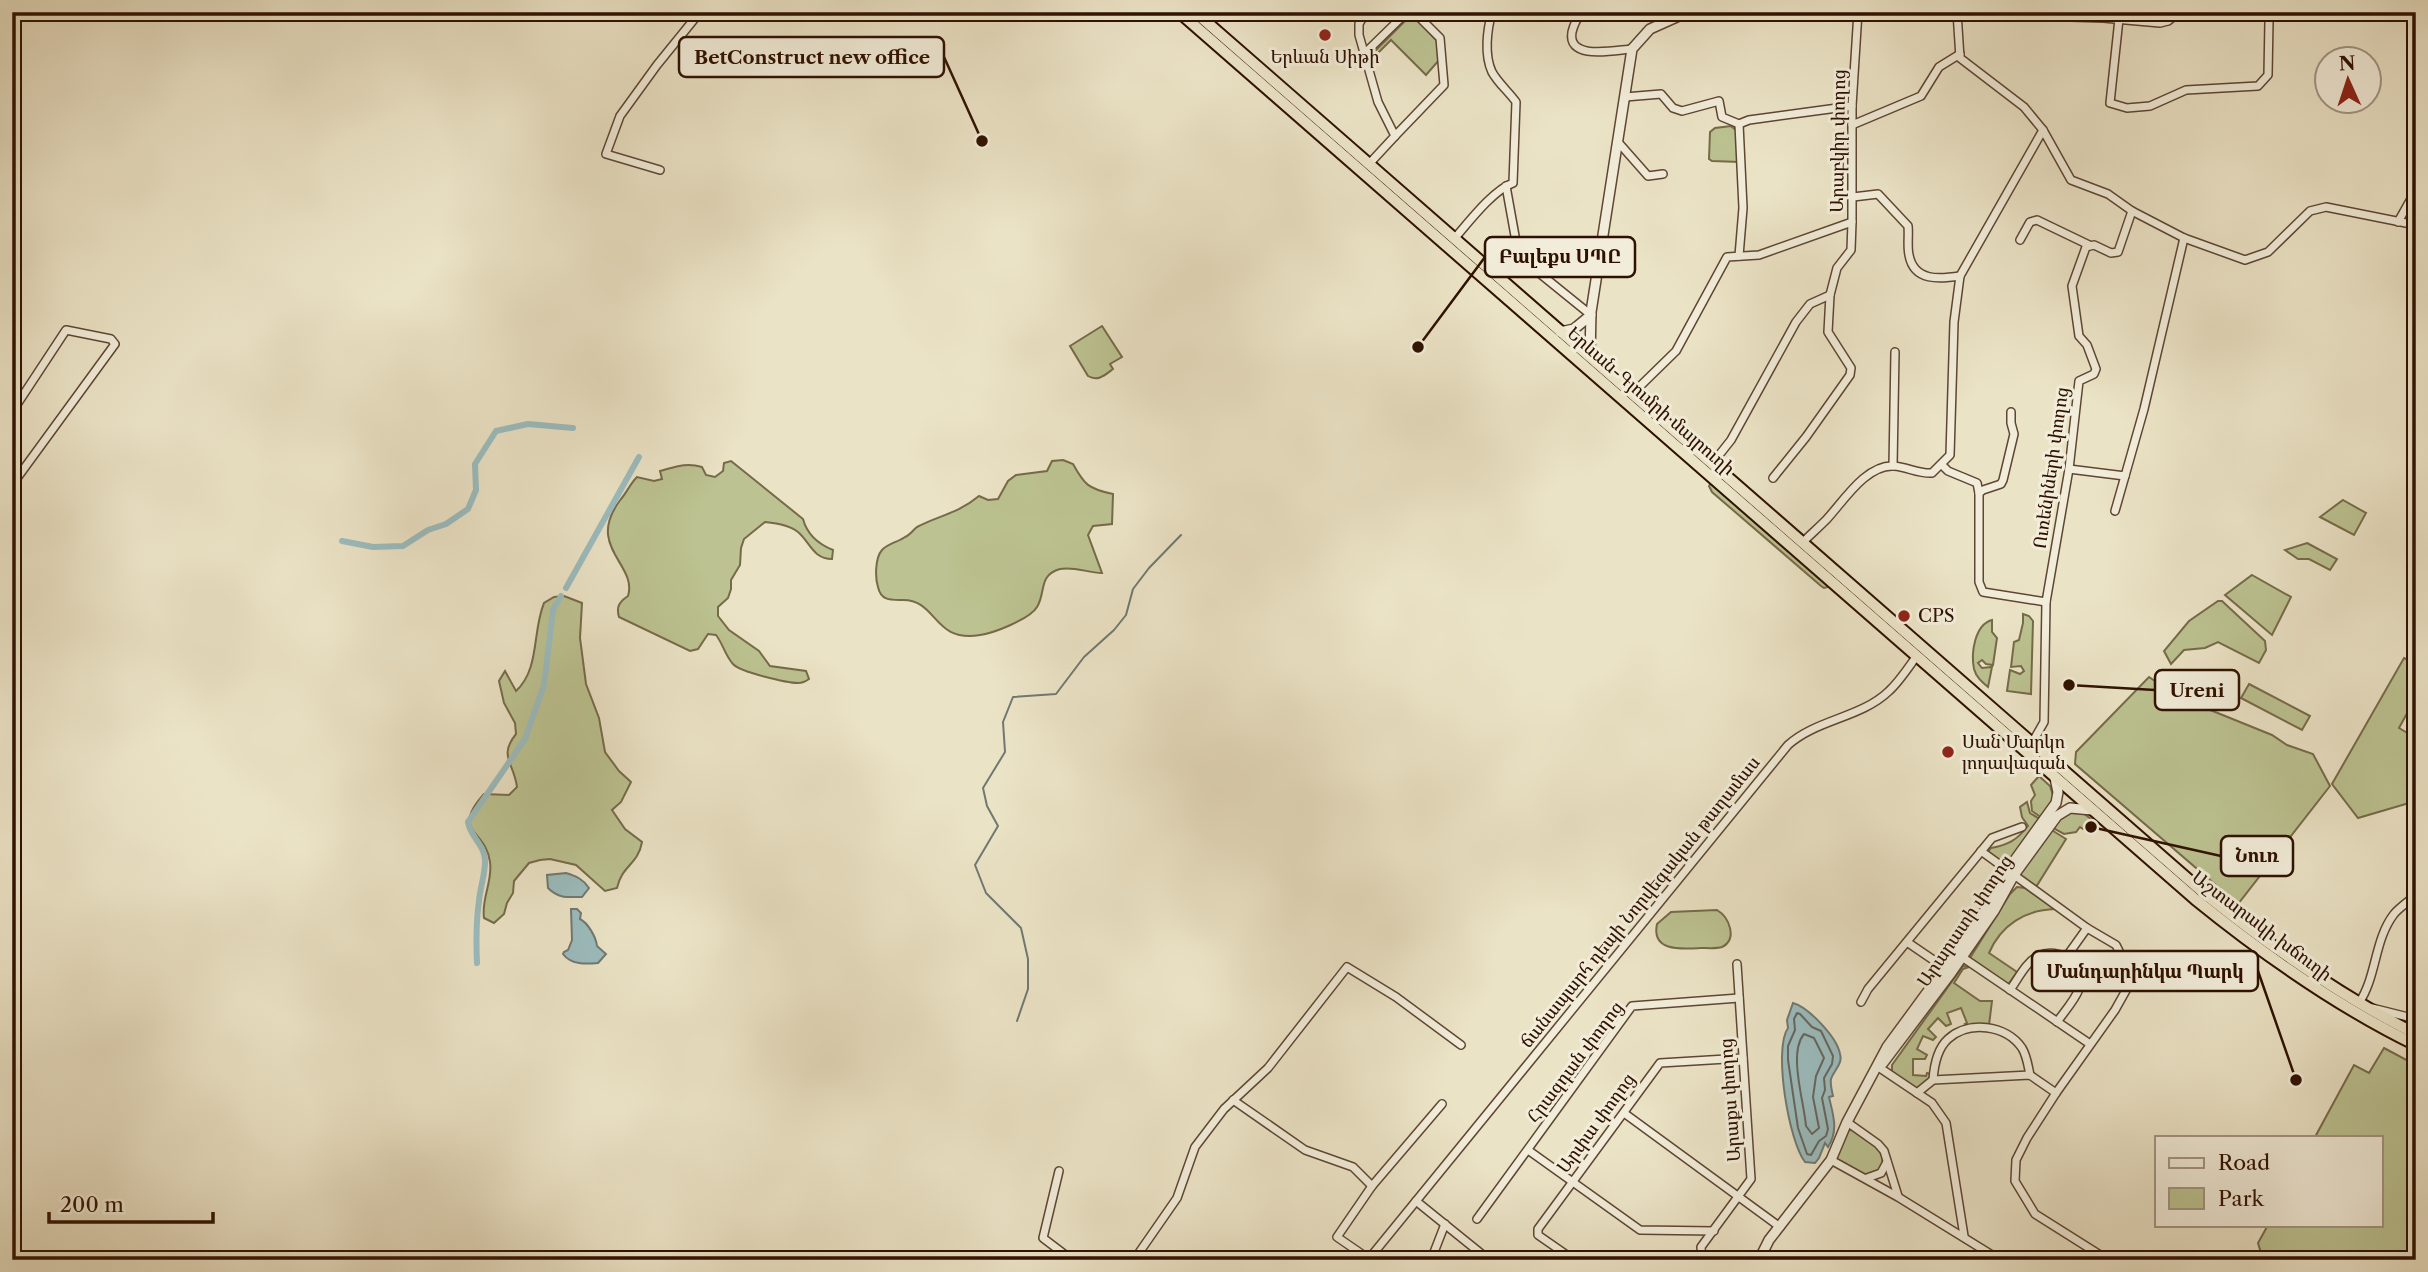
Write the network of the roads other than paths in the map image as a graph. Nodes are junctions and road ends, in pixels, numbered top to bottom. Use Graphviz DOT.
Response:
graph roads {
  1 [pos="700,12"];
  2 [pos="1179,12"];
  3 [pos="1195,12"];
  4 [pos="1366,12"];
  5 [pos="1407,12"];
  6 [pos="1414,12"];
  7 [pos="1492,12"];
  8 [pos="1582,12"];
  9 [pos="1688,12"];
  10 [pos="1858,12"];
  11 [pos="1914,12"];
  12 [pos="2172,12"];
  13 [pos="2267,12"];
  14 [pos="1957,13"];
  15 [pos="2103,15"];
  16 [pos="2119,19"];
  17 [pos="1632,49"];
  18 [pos="1365,52"];
  19 [pos="1959,54"];
  20 [pos="1625,97"];
  21 [pos="1852,106"];
  22 [pos="1739,124"];
  23 [pos="1852,125"];
  24 [pos="2043,130"];
  25 [pos="1395,136"];
  26 [pos="1618,142"];
  27 [pos="1365,165"];
  28 [pos="660,170"];
  29 [pos="1663,174"];
  30 [pos="1506,186"];
  31 [pos="2416,190"];
  32 [pos="1853,197"];
  33 [pos="2132,211"];
  34 [pos="1852,222"];
  35 [pos="2398,222"];
  36 [pos="2416,228"];
  37 [pos="2184,238"];
  38 [pos="1454,239"];
  39 [pos="2020,240"];
  40 [pos="2089,245"];
  41 [pos="1739,256"];
  42 [pos="1960,276"];
  43 [pos="1830,295"];
  44 [pos="1591,315"];
  45 [pos="1560,332"];
  46 [pos="1895,352"];
  47 [pos="1590,357"];
  48 [pos="1632,394"];
  49 [pos="12,412"];
  50 [pos="2011,412"];
  51 [pos="1712,464"];
  52 [pos="1942,465"];
  53 [pos="1893,466"];
  54 [pos="2069,469"];
  55 [pos="2125,476"];
  56 [pos="1773,478"];
  57 [pos="12,485"];
  58 [pos="1979,494"];
  59 [pos="2115,511"];
  60 [pos="1802,543"];
  61 [pos="1850,592"];
  62 [pos="2046,602"];
  63 [pos="1916,657"];
  64 [pos="2014,734"];
  65 [pos="2032,743"];
  66 [pos="2055,778"];
  67 [pos="2096,809"];
  68 [pos="2022,827"];
  69 [pos="1981,851"];
  70 [pos="2171,872"];
  71 [pos="2011,873"];
  72 [pos="2416,895"];
  73 [pos="2087,928"];
  74 [pos="1907,942"];
  75 [pos="1962,957"];
  76 [pos="2067,957"];
  77 [pos="1737,964"];
  78 [pos="1948,971"];
  79 [pos="2010,990"];
  80 [pos="1739,998"];
  81 [pos="1861,1002"];
  82 [pos="2364,1006"];
  83 [pos="2416,1019"];
  84 [pos="2057,1022"];
  85 [pos="2416,1034"];
  86 [pos="2090,1044"];
  87 [pos="1461,1045"];
  88 [pos="2416,1045"];
  89 [pos="1743,1058"];
  90 [pos="1877,1068"];
  91 [pos="2030,1075"];
  92 [pos="1933,1080"];
  93 [pos="1917,1093"];
  94 [pos="2056,1093"];
  95 [pos="1233,1100"];
  96 [pos="1441,1104"];
  97 [pos="1624,1113"];
  98 [pos="1847,1122"];
  99 [pos="1528,1150"];
  100 [pos="1831,1160"];
  101 [pos="1887,1161"];
  102 [pos="1059,1171"];
  103 [pos="1866,1178"];
  104 [pos="1572,1182"];
  105 [pos="1372,1186"];
  106 [pos="1740,1196"];
  107 [pos="1899,1197"];
  108 [pos="1416,1201"];
  109 [pos="1477,1219"];
  110 [pos="1445,1224"];
  111 [pos="1780,1227"];
  112 [pos="1714,1231"];
  113 [pos="1964,1236"];
  114 [pos="1477,1250"];
  115 [pos="1368,1259"];
  116 [pos="1072,1260"];
  117 [pos="1134,1260"];
  118 [pos="1431,1260"];
  119 [pos="1473,1260"];
  120 [pos="1489,1260"];
  121 [pos="1574,1260"];
  122 [pos="1702,1260"];
  123 [pos="1759,1260"];
  124 [pos="2000,1260"];
  125 [pos="2108,1260"];
  1 -- 28 [label="street"];
  2 -- 27 [label="highway, Երևան-Գյումրի մայրուղի"];
  3 -- 27 [label="highway, Երևան-Գյումրի մայրուղի"];
  4 -- 18 [label="street"];
  5 -- 18 [label="street"];
  6 -- 25 [label="street"];
  7 -- 30 [label="street"];
  8 -- 17 [label="street"];
  9 -- 17 [label="street"];
  10 -- 21 [label="street, Արաբկիր փողոց"];
  11 -- 14 [label="street"];
  12 -- 16 [label="street"];
  13 -- 16 [label="street"];
  14 -- 15 [label="street"];
  14 -- 19 [label="street"];
  15 -- 16 [label="street"];
  17 -- 20 [label="street"];
  18 -- 25 [label="street"];
  19 -- 23 [label="street"];
  19 -- 24 [label="street"];
  20 -- 22 [label="street"];
  20 -- 26 [label="street"];
  21 -- 22 [label="street"];
  21 -- 23 [label="street, Արաբկիր փողոց"];
  22 -- 41 [label="street"];
  23 -- 32 [label="street, Արաբկիր փողոց"];
  24 -- 33 [label="street"];
  24 -- 42 [label="street"];
  25 -- 27 [label="street"];
  26 -- 29 [label="street"];
  26 -- 44 [label="street"];
  27 -- 38 [label="highway, Երևան-Գյումրի մայրուղի"];
  27 -- 61 [label="highway, Երևան-Գյումրի մայրուղի"];
  30 -- 38 [label="street"];
  30 -- 44 [label="street"];
  31 -- 35 [label="street"];
  32 -- 34 [label="street, Արաբկիր փողոց"];
  32 -- 42 [label="street"];
  33 -- 37 [label="street"];
  33 -- 40 [label="street"];
  34 -- 41 [label="street, Արաբկիր փողոց"];
  34 -- 43 [label="street"];
  35 -- 36 [label="street"];
  35 -- 37 [label="street"];
  37 -- 55 [label="street"];
  38 -- 45 [label="highway, Երևան-Գյումրի մայրուղի"];
  39 -- 40 [label="street"];
  40 -- 54 [label="street, Ուռենիների փողոց"];
  41 -- 48 [label="street"];
  42 -- 52 [label="street"];
  43 -- 51 [label="street"];
  43 -- 56 [label="street"];
  44 -- 45 [label="street"];
  44 -- 47 [label="street"];
  45 -- 47 [label="highway, Երևան-Գյումրի մայրուղի"];
  46 -- 53 [label="street"];
  47 -- 48 [label="highway, Երևան-Գյումրի մայրուղի"];
  48 -- 51 [label="highway, Երևան-Գյումրի մայրուղի"];
  49 -- 57 [label="street"];
  50 -- 58 [label="street"];
  51 -- 60 [label="highway, Երևան-Գյումրի մայրուղի"];
  52 -- 53 [label="street"];
  52 -- 58 [label="street"];
  53 -- 60 [label="street"];
  54 -- 55 [label="street"];
  54 -- 62 [label="street, Ուռենիների փողոց"];
  55 -- 59 [label="street"];
  58 -- 62 [label="street"];
  60 -- 61 [label="highway, Երևան-Գյումրի մայրուղի"];
  61 -- 63 [label="highway, Երևան-Գյումրի մայրուղի"];
  61 -- 64 [label="highway, Երևան-Գյումրի մայրուղի"];
  62 -- 65 [label="street, Ուռենիների փողոց"];
  63 -- 64 [label="highway, Երևան-Գյումրի մայրուղի"];
  63 -- 108 [label="street, ճանապարհ դեպի Նորվեգական թաղամաս"];
  64 -- 65 [label="highway, Երևան-Գյումրի մայրուղի"];
  64 -- 66 [label="highway, Երևան-Գյումրի մայրուղի"];
  65 -- 67 [label="highway, Երևան-Գյումրի մայրուղի"];
  66 -- 67 [label="highway, Երևան-Գյումրի մայրուղի"];
  66 -- 71 [label="street, Արարատի փողոց"];
  67 -- 70 [label="highway, Աշտարակի խճուղի"];
  67 -- 71 [label="street, Արարատի փողոց"];
  68 -- 69 [label="street"];
  69 -- 71 [label="street"];
  69 -- 74 [label="street"];
  70 -- 82 [label="highway, Աշտարակի խճուղի"];
  70 -- 88 [label="highway, Աշտարակի խճուղի"];
  71 -- 73 [label="street"];
  71 -- 75 [label="street, Արարատի փողոց"];
  71 -- 78 [label="street, Արարատի փողոց"];
  72 -- 82 [label="street"];
  73 -- 76 [label="street"];
  73 -- 86 [label="street"];
  74 -- 78 [label="street"];
  74 -- 81 [label="street"];
  75 -- 78 [label="street, Արարատի փողոց"];
  75 -- 79 [label="street"];
  76 -- 79 [label="street"];
  76 -- 84 [label="street"];
  77 -- 80 [label="street, Արաքս փողոց"];
  78 -- 90 [label="street, Արարատի փողոց"];
  79 -- 84 [label="street"];
  80 -- 89 [label="street, Արաքս փողոց"];
  80 -- 99 [label="street, Հրազդան փողոց"];
  82 -- 83 [label="street"];
  82 -- 85 [label="highway, Աշտարակի խճուղի"];
  84 -- 86 [label="street"];
  86 -- 94 [label="street"];
  87 -- 95 [label="street"];
  89 -- 97 [label="street, Արփա փողոց"];
  89 -- 106 [label="street, Արաքս փողոց"];
  90 -- 93 [label="street"];
  90 -- 98 [label="street, Արարատի փողոց"];
  91 -- 92 [label="street"];
  91 -- 92 [label="street"];
  91 -- 94 [label="street"];
  92 -- 93 [label="street"];
  93 -- 113 [label="street"];
  94 -- 125 [label="street"];
  95 -- 105 [label="street"];
  95 -- 117 [label="street"];
  96 -- 105 [label="street"];
  97 -- 104 [label="street, Արփա փողոց"];
  97 -- 106 [label="street"];
  98 -- 100 [label="street, Արարատի փողոց"];
  98 -- 101 [label="street"];
  99 -- 104 [label="street"];
  99 -- 109 [label="street, Հրազդան փողոց"];
  100 -- 103 [label="street"];
  100 -- 111 [label="street, Արարատի փողոց"];
  101 -- 103 [label="street"];
  101 -- 107 [label="street"];
  102 -- 116 [label="street"];
  103 -- 107 [label="street"];
  104 -- 112 [label="street"];
  104 -- 121 [label="street, Արփա փողոց"];
  105 -- 115 [label="street"];
  106 -- 111 [label="street"];
  106 -- 112 [label="street, Արաքս փողոց"];
  107 -- 113 [label="street"];
  108 -- 110 [label="street"];
  108 -- 115 [label="street, ճանապարհ դեպի Նորվեգական թաղամաս"];
  110 -- 114 [label="street"];
  110 -- 118 [label="street"];
  111 -- 123 [label="street, Արարատի փողոց"];
  112 -- 122 [label="street, Արաքս փողոց"];
  113 -- 124 [label="street"];
  114 -- 119 [label="street"];
  114 -- 120 [label="street"];
}
